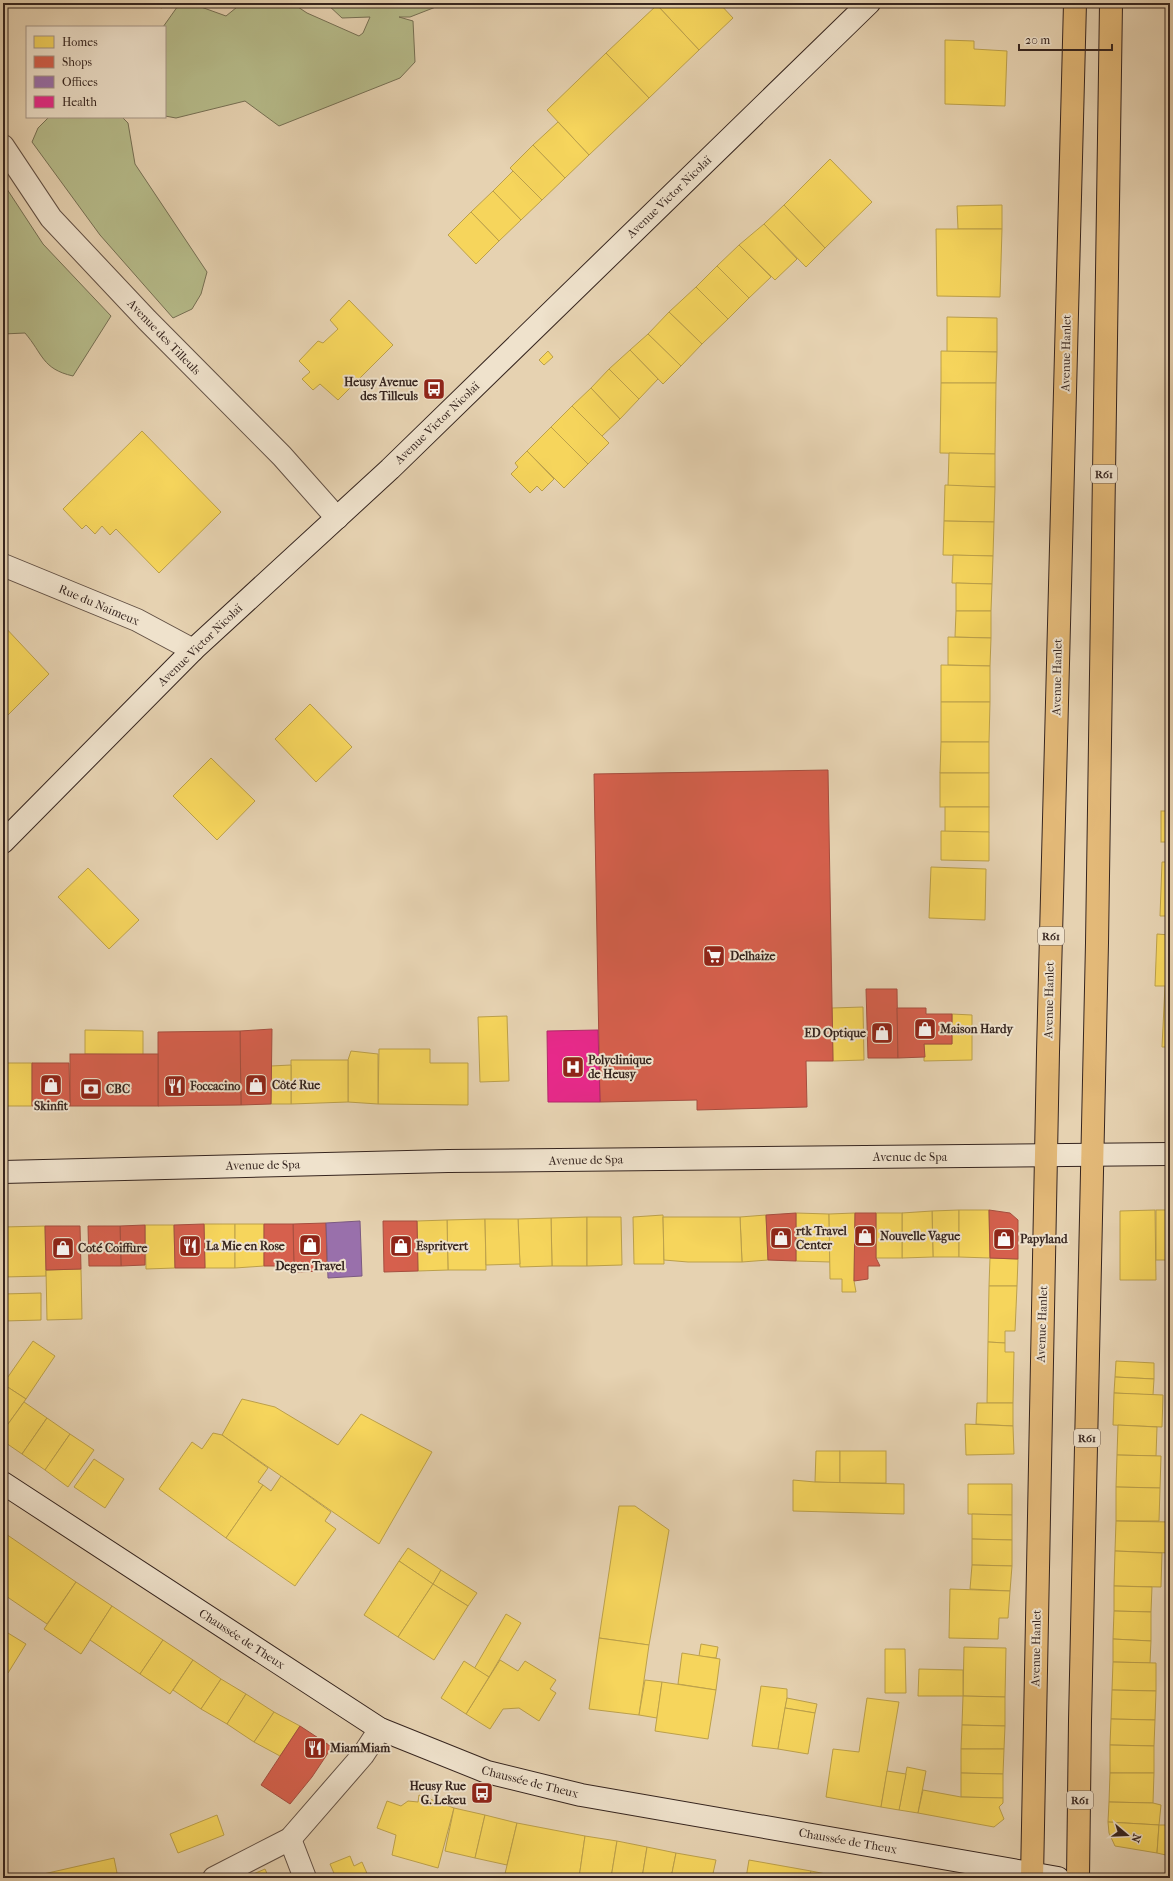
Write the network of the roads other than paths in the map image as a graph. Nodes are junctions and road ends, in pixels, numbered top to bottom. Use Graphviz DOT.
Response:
graph roads {
  1 [pos="869,3"];
  2 [pos="1075,3"];
  3 [pos="1111,4"];
  4 [pos="3,146"];
  5 [pos="337,518"];
  6 [pos="3,566"];
  7 [pos="193,650"];
  8 [pos="3,842"];
  9 [pos="1093,1154"];
  10 [pos="1170,1154"];
  11 [pos="1046,1155"];
  12 [pos="3,1172"];
  13 [pos="3,1483"];
  14 [pos="380,1729"];
  15 [pos="290,1839"];
  16 [pos="1032,1875"];
  17 [pos="214,1878"];
  18 [pos="305,1878"];
  19 [pos="1058,1878"];
  20 [pos="1078,1878"];
  1 -- 5 [label="street, Avenue Victor Nicolaï"];
  2 -- 11 [label="highway, Avenue Hanlet / R61"];
  3 -- 9 [label="highway, R61"];
  4 -- 5 [label="street, Avenue des Tilleuls"];
  5 -- 7 [label="street, Avenue Victor Nicolaï"];
  6 -- 7 [label="street, Rue du Naimeux"];
  7 -- 8 [label="street, Avenue Victor Nicolaï"];
  9 -- 10 [label="street, Avenue de Spa"];
  9 -- 11 [label="street, Avenue de Spa"];
  9 -- 20 [label="highway, R61"];
  11 -- 12 [label="street, Avenue de Spa"];
  11 -- 16 [label="highway, Avenue Hanlet / R61"];
  13 -- 14 [label="street, Chaussée de Theux"];
  14 -- 15 [label="street"];
  14 -- 16 [label="street, Chaussée de Theux"];
  15 -- 17 [label="street"];
  15 -- 18 [label="street"];
  16 -- 19 [label="street, Chaussée de Theux"];
}
